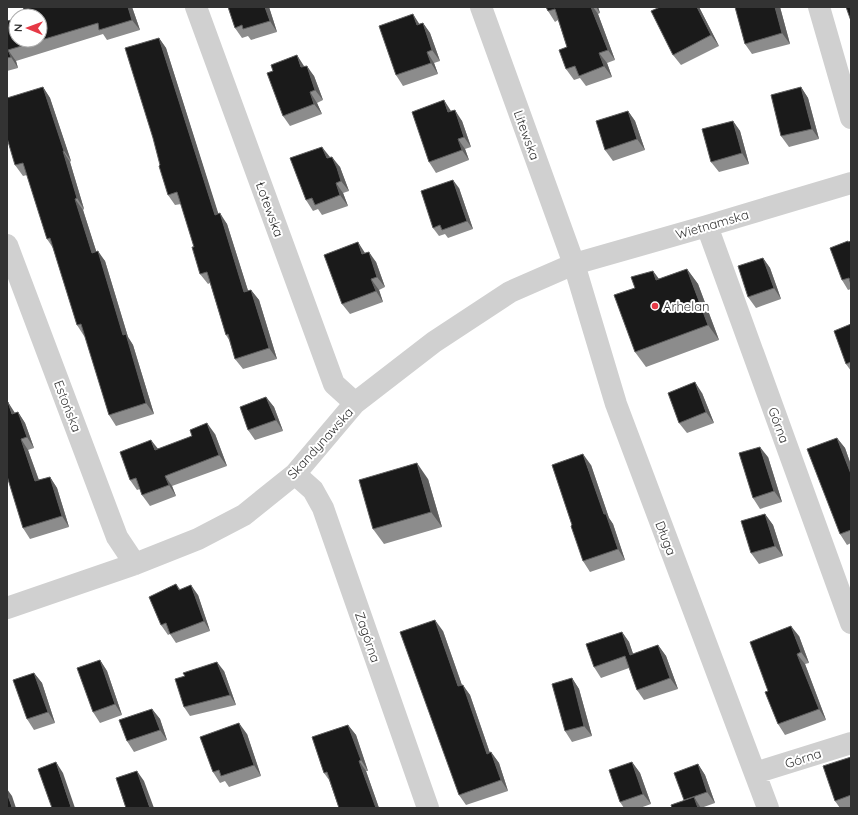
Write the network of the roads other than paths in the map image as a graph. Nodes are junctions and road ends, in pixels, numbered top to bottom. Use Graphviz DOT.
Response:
graph roads {
  1 [pos="196,7"];
  2 [pos="481,7"];
  3 [pos="819,7"];
  4 [pos="851,118"];
  5 [pos="851,183"];
  6 [pos="707,226"];
  7 [pos="7,245"];
  8 [pos="574,264"];
  9 [pos="356,403"];
  10 [pos="295,474"];
  11 [pos="135,564"];
  12 [pos="7,608"];
  13 [pos="851,623"];
  14 [pos="851,743"];
  15 [pos="755,773"];
  16 [pos="428,808"];
  17 [pos="768,808"];
  1 -- 9 [label="street, Łotewska"];
  2 -- 8 [label="street, Litewska"];
  3 -- 4 [label="street"];
  5 -- 6 [label="street, Wietnamska"];
  6 -- 8 [label="street, Wietnamska"];
  6 -- 13 [label="street, Górna"];
  7 -- 11 [label="street, Estońska"];
  8 -- 9 [label="street, Skandynawska"];
  8 -- 15 [label="street, Długa"];
  9 -- 10 [label="street, Skandynawska"];
  10 -- 11 [label="street, Skandynawska"];
  10 -- 16 [label="street, Zagórna"];
  11 -- 12 [label="street, Skandynawska"];
  14 -- 15 [label="street, Górna"];
  15 -- 17 [label="street, Długa"];
}
